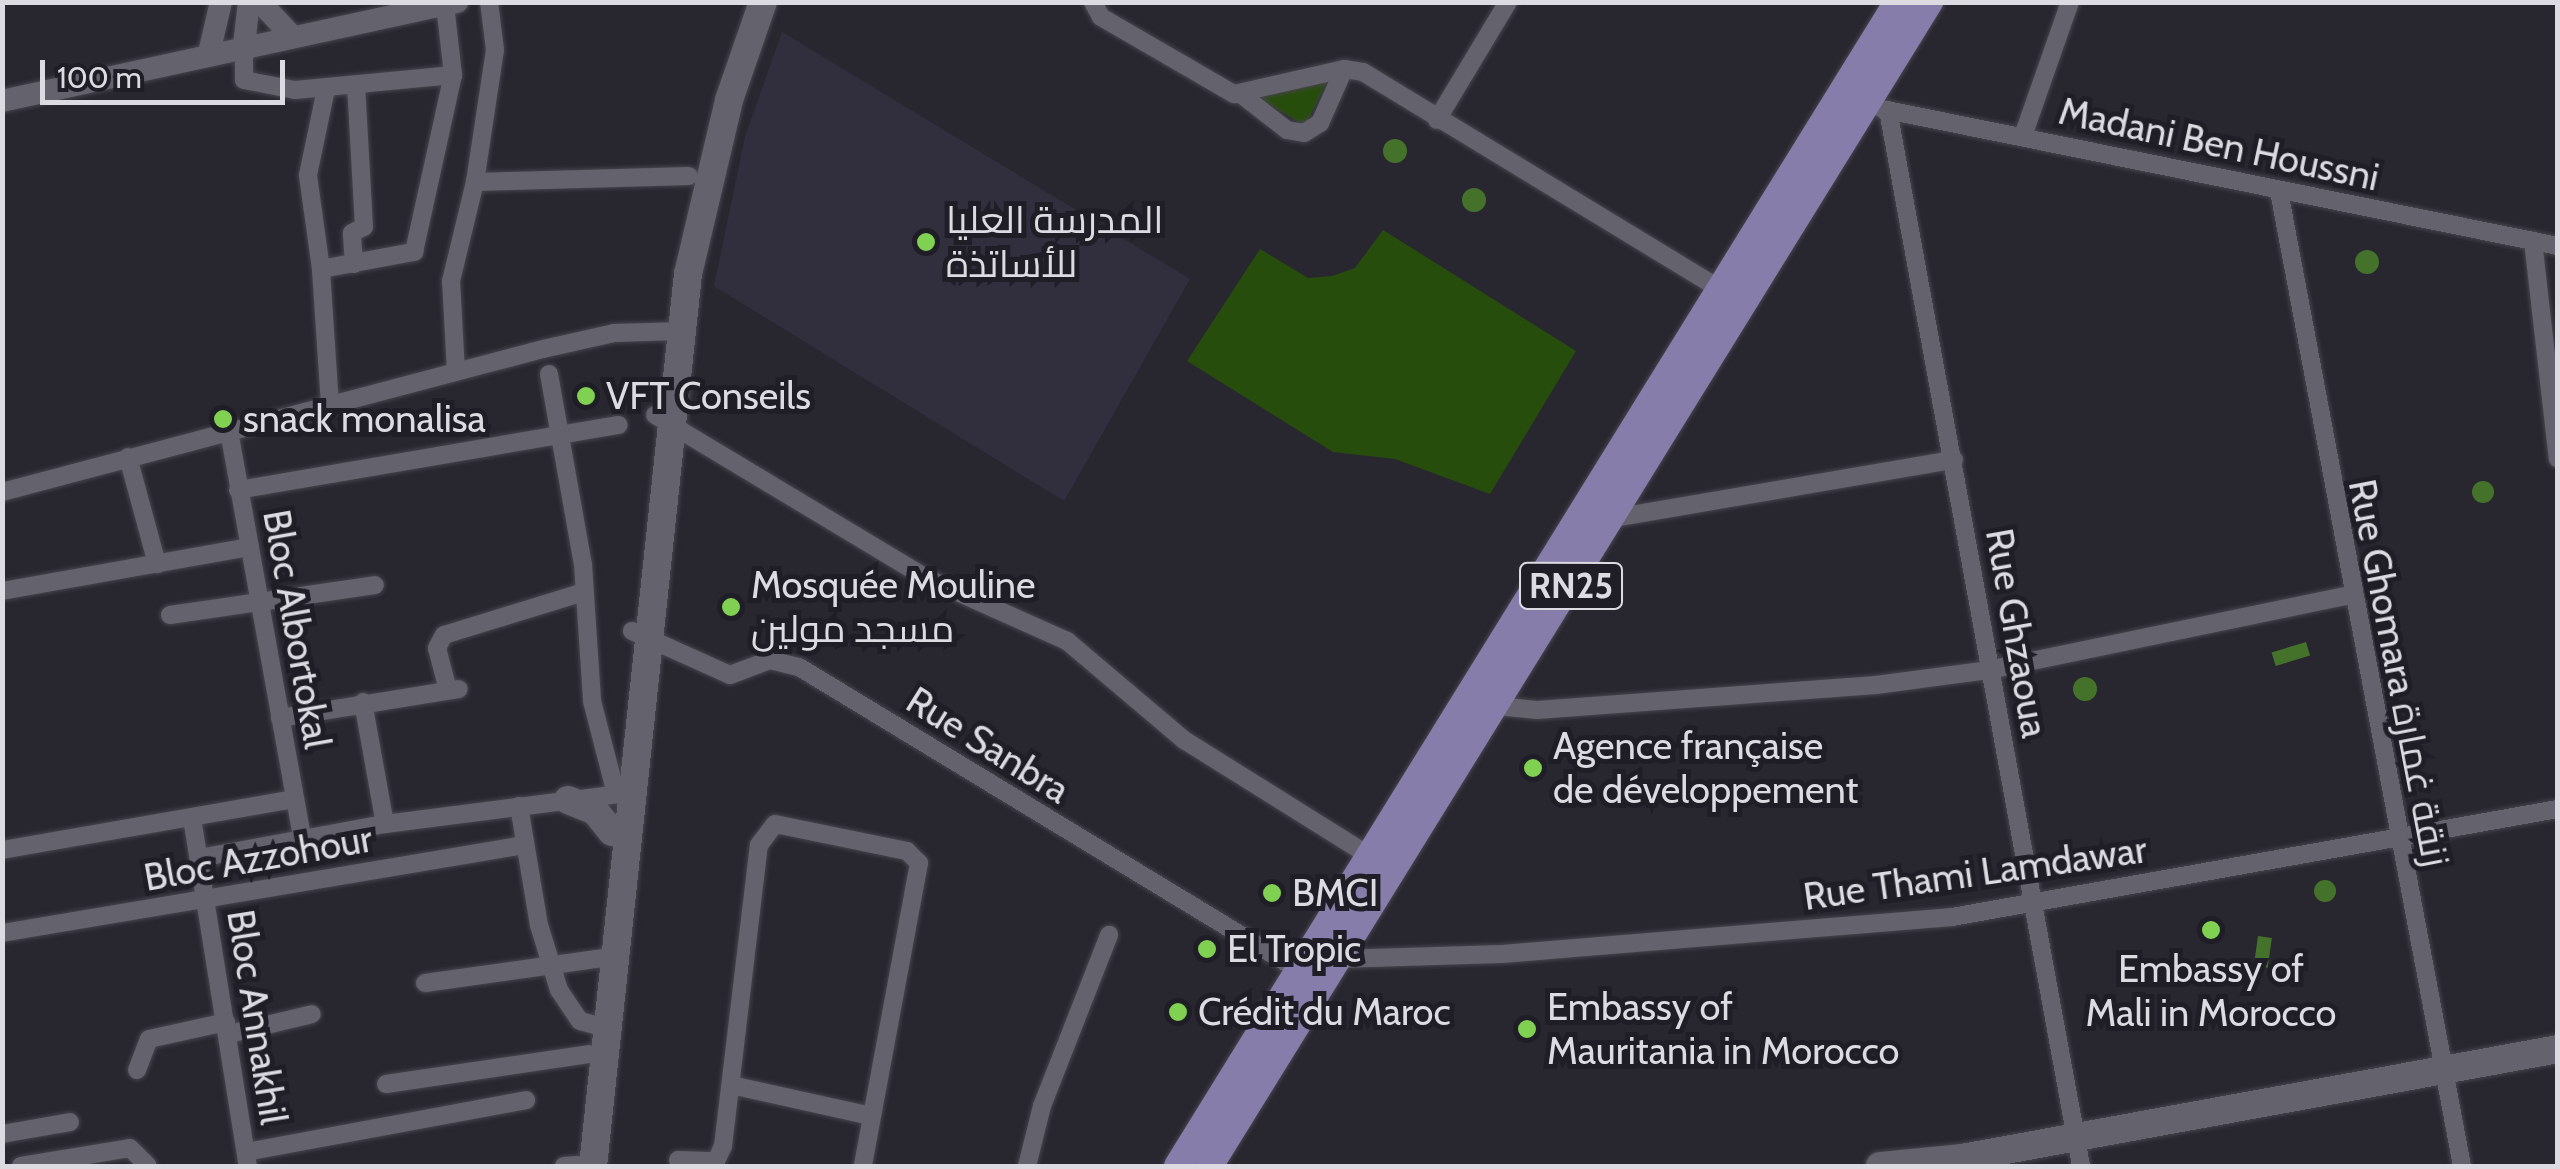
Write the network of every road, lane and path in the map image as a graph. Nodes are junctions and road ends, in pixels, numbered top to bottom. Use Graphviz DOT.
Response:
graph roads {
  1 [pos="222,2"];
  2 [pos="249,2"];
  3 [pos="260,2"];
  4 [pos="489,2"];
  5 [pos="745,2"];
  6 [pos="763,2"];
  7 [pos="1093,2"];
  8 [pos="1508,2"];
  9 [pos="1898,2"];
  10 [pos="1929,2"];
  11 [pos="2070,2"];
  12 [pos="451,4"];
  13 [pos="294,36"];
  14 [pos="244,45"];
  15 [pos="210,54"];
  16 [pos="1344,69"];
  17 [pos="454,76"];
  18 [pos="356,85"];
  19 [pos="326,89"];
  20 [pos="1242,95"];
  21 [pos="2,101"];
  22 [pos="1878,108"];
  23 [pos="1437,120"];
  24 [pos="2023,136"];
  25 [pos="689,176"];
  26 [pos="475,182"];
  27 [pos="2279,191"];
  28 [pos="2534,240"];
  29 [pos="2558,246"];
  30 [pos="354,264"];
  31 [pos="321,269"];
  32 [pos="1723,290"];
  33 [pos="672,331"];
  34 [pos="456,372"];
  35 [pos="549,374"];
  36 [pos="330,405"];
  37 [pos="663,420"];
  38 [pos="618,424"];
  39 [pos="229,431"];
  40 [pos="562,433"];
  41 [pos="128,456"];
  42 [pos="2558,458"];
  43 [pos="1954,460"];
  44 [pos="238,490"];
  45 [pos="2,492"];
  46 [pos="1613,518"];
  47 [pos="250,547"];
  48 [pos="156,564"];
  49 [pos="376,585"];
  50 [pos="2,591"];
  51 [pos="584,592"];
  52 [pos="2350,595"];
  53 [pos="262,604"];
  54 [pos="170,615"];
  55 [pos="641,633"];
  56 [pos="1988,670"];
  57 [pos="363,702"];
  58 [pos="1497,706"];
  59 [pos="280,718"];
  60 [pos="626,793"];
  61 [pos="294,799"];
  62 [pos="568,800"];
  63 [pos="519,806"];
  64 [pos="2558,809"];
  65 [pos="192,818"];
  66 [pos="386,824"];
  67 [pos="612,832"];
  68 [pos="302,838"];
  69 [pos="2396,838"];
  70 [pos="524,845"];
  71 [pos="2,850"];
  72 [pos="1371,857"];
  73 [pos="199,858"];
  74 [pos="205,901"];
  75 [pos="2033,901"];
  76 [pos="2,932"];
  77 [pos="1109,935"];
  78 [pos="609,958"];
  79 [pos="1337,960"];
  80 [pos="550,965"];
  81 [pos="1300,971"];
  82 [pos="425,984"];
  83 [pos="312,1014"];
  84 [pos="228,1028"];
  85 [pos="597,1037"];
  86 [pos="2558,1049"];
  87 [pos="138,1070"];
  88 [pos="2440,1071"];
  89 [pos="386,1084"];
  90 [pos="730,1085"];
  91 [pos="526,1100"];
  92 [pos="871,1116"];
  93 [pos="70,1122"];
  94 [pos="2,1134"];
  95 [pos="2077,1137"];
  96 [pos="247,1159"];
  97 [pos="678,1160"];
  98 [pos="21,1166"];
  99 [pos="148,1166"];
  100 [pos="578,1166"];
  101 [pos="863,1166"];
  102 [pos="1026,1166"];
  103 [pos="1178,1166"];
  104 [pos="1209,1166"];
  105 [pos="1880,1166"];
  106 [pos="2081,1166"];
  107 [pos="2462,1166"];
  1 -- 15 [label="street"];
  2 -- 14 [label="street"];
  3 -- 13 [label="street"];
  4 -- 26 [label="street"];
  5 -- 25 [label="main road"];
  6 -- 33 [label="main road"];
  7 -- 20 [label="street"];
  8 -- 23 [label="street"];
  9 -- 32 [label="main road, RN25"];
  10 -- 22 [label="main road, RN25"];
  11 -- 24 [label="street"];
  12 -- 13 [label="street"];
  12 -- 17 [label="street"];
  13 -- 14 [label="street"];
  14 -- 15 [label="street"];
  14 -- 19 [label="street"];
  15 -- 21 [label="street"];
  16 -- 20 [label="street"];
  16 -- 20 [label="street"];
  16 -- 23 [label="street"];
  17 -- 18 [label="street"];
  17 -- 30 [label="street"];
  18 -- 19 [label="street"];
  18 -- 30 [label="street"];
  19 -- 31 [label="street"];
  22 -- 24 [label="street, Madani Ben Houssni"];
  22 -- 43 [label="street, Rue Ghzaoua"];
  22 -- 46 [label="main road, RN25"];
  23 -- 32 [label="street"];
  24 -- 27 [label="street, Madani Ben Houssni"];
  25 -- 26 [label="street"];
  25 -- 33 [label="main road"];
  26 -- 34 [label="street"];
  27 -- 28 [label="street, Madani Ben Houssni"];
  27 -- 52 [label="street, Rue Ghomara زنقة غمارة"];
  28 -- 29 [label="street, Madani Ben Houssni"];
  28 -- 42 [label="street"];
  30 -- 31 [label="street"];
  31 -- 36 [label="street"];
  32 -- 72 [label="main road, RN25"];
  33 -- 34 [label="street"];
  33 -- 37 [label="main road"];
  34 -- 36 [label="street"];
  35 -- 40 [label="street"];
  36 -- 39 [label="street"];
  37 -- 55 [label="main road"];
  37 -- 72 [label="street"];
  38 -- 40 [label="street"];
  39 -- 41 [label="street"];
  39 -- 44 [label="street, Bloc Albortokal"];
  40 -- 44 [label="street"];
  40 -- 51 [label="street"];
  41 -- 45 [label="street"];
  41 -- 48 [label="street"];
  43 -- 46 [label="street"];
  43 -- 56 [label="street, Rue Ghzaoua"];
  44 -- 47 [label="street, Bloc Albortokal"];
  46 -- 58 [label="main road, RN25"];
  47 -- 48 [label="street"];
  47 -- 53 [label="street, Bloc Albortokal"];
  48 -- 50 [label="street"];
  49 -- 53 [label="street"];
  51 -- 57 [label="street"];
  51 -- 60 [label="street"];
  52 -- 56 [label="street"];
  52 -- 69 [label="street, Rue Ghomara زنقة غمارة"];
  53 -- 54 [label="street"];
  53 -- 59 [label="street, Bloc Albortokal"];
  55 -- 60 [label="main road"];
  55 -- 81 [label="street, Rue Sanbra"];
  56 -- 58 [label="street"];
  56 -- 75 [label="street, Rue Ghzaoua"];
  57 -- 59 [label="street"];
  57 -- 66 [label="street"];
  58 -- 79 [label="main road, RN25"];
  59 -- 61 [label="street, Bloc Albortokal"];
  60 -- 62 [label="street, Bloc Azzohour"];
  60 -- 67 [label="main road"];
  60 -- 78 [label="main road"];
  61 -- 65 [label="street"];
  61 -- 68 [label="street, Bloc Albortokal"];
  62 -- 63 [label="street, Bloc Azzohour"];
  62 -- 67 [label="main road"];
  63 -- 66 [label="street, Bloc Azzohour"];
  63 -- 70 [label="street"];
  64 -- 69 [label="street, Rue Thami Lamdawar"];
  65 -- 71 [label="street"];
  65 -- 73 [label="street, Bloc Annakhil"];
  66 -- 68 [label="street, Bloc Azzohour"];
  67 -- 78 [label="main road"];
  68 -- 73 [label="street, Bloc Azzohour"];
  69 -- 75 [label="street, Rue Thami Lamdawar"];
  69 -- 88 [label="street, Rue Ghomara زنقة غمارة"];
  70 -- 74 [label="street, Bloc Azzohour"];
  70 -- 80 [label="street"];
  72 -- 81 [label="main road, RN25"];
  73 -- 74 [label="street, Bloc Annakhil"];
  74 -- 76 [label="street, Bloc Azzohour"];
  74 -- 84 [label="street, Bloc Annakhil"];
  75 -- 79 [label="street, Rue Thami Lamdawar"];
  75 -- 95 [label="street, Rue Ghzaoua"];
  77 -- 102 [label="street"];
  78 -- 80 [label="street"];
  78 -- 85 [label="main road"];
  79 -- 104 [label="main road, RN25"];
  80 -- 82 [label="street"];
  80 -- 85 [label="street"];
  81 -- 103 [label="main road, RN25"];
  83 -- 84 [label="street"];
  84 -- 87 [label="street"];
  84 -- 96 [label="street, Bloc Annakhil"];
  85 -- 89 [label="street"];
  85 -- 100 [label="main road"];
  86 -- 88 [label="main road"];
  88 -- 95 [label="main road"];
  88 -- 107 [label="street, Rue Ghomara زنقة غمارة"];
  90 -- 92 [label="street"];
  90 -- 92 [label="street"];
  90 -- 97 [label="street"];
  91 -- 96 [label="street"];
  92 -- 101 [label="street"];
  93 -- 94 [label="street"];
  95 -- 105 [label="main road"];
  95 -- 106 [label="street, Rue Ghzaoua"];
  98 -- 99 [label="street"];
}
